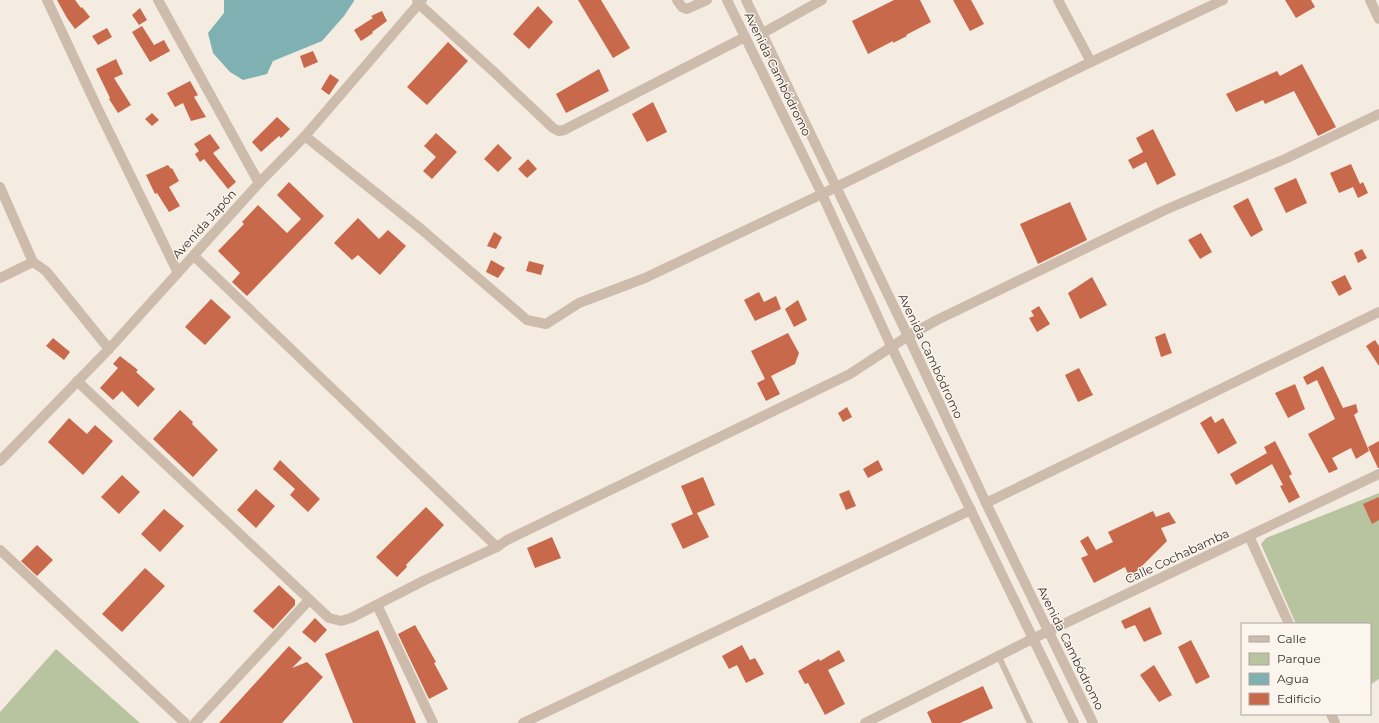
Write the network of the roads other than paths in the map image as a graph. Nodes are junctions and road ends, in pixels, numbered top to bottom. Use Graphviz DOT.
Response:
graph roads {
  1 [pos="47,0"];
  2 [pos="158,0"];
  3 [pos="677,0"];
  4 [pos="707,0"];
  5 [pos="727,0"];
  6 [pos="746,0"];
  7 [pos="822,0"];
  8 [pos="1058,0"];
  9 [pos="1223,0"];
  10 [pos="1370,0"];
  11 [pos="419,2"];
  12 [pos="1379,19"];
  13 [pos="763,33"];
  14 [pos="745,37"];
  15 [pos="1091,62"];
  16 [pos="1379,114"];
  17 [pos="305,136"];
  18 [pos="259,183"];
  19 [pos="0,187"];
  20 [pos="836,188"];
  21 [pos="822,194"];
  22 [pos="194,256"];
  23 [pos="33,262"];
  24 [pos="178,273"];
  25 [pos="0,278"];
  26 [pos="1379,312"];
  27 [pos="908,336"];
  28 [pos="891,346"];
  29 [pos="109,349"];
  30 [pos="77,381"];
  31 [pos="0,461"];
  32 [pos="1379,474"];
  33 [pos="986,503"];
  34 [pos="971,510"];
  35 [pos="1249,536"];
  36 [pos="497,547"];
  37 [pos="0,550"];
  38 [pos="309,600"];
  39 [pos="378,605"];
  40 [pos="1289,623"];
  41 [pos="1048,631"];
  42 [pos="1032,639"];
  43 [pos="999,657"];
  44 [pos="185,723"];
  45 [pos="195,723"];
  46 [pos="433,723"];
  47 [pos="523,723"];
  48 [pos="865,723"];
  49 [pos="1030,723"];
  50 [pos="1074,723"];
  51 [pos="1093,723"];
  1 -- 24 [label="street"];
  2 -- 18 [label="street"];
  3 -- 4 [label="street"];
  5 -- 14 [label="street, Avenida Cambódromo"];
  6 -- 13 [label="street, Avenida Cambódromo"];
  7 -- 13 [label="street"];
  8 -- 15 [label="street"];
  9 -- 15 [label="street"];
  10 -- 12 [label="street"];
  11 -- 14 [label="street"];
  11 -- 17 [label="street, Avenida Japón"];
  13 -- 20 [label="street, Avenida Cambódromo"];
  14 -- 21 [label="street, Avenida Cambódromo"];
  15 -- 20 [label="street"];
  16 -- 27 [label="street"];
  17 -- 18 [label="street, Avenida Japón"];
  17 -- 21 [label="street"];
  18 -- 22 [label="street, Avenida Japón"];
  19 -- 23 [label="street"];
  20 -- 21 [label="street"];
  20 -- 27 [label="street, Avenida Cambódromo"];
  21 -- 28 [label="street, Avenida Cambódromo"];
  22 -- 24 [label="street, Avenida Japón"];
  22 -- 36 [label="street"];
  23 -- 25 [label="street"];
  23 -- 29 [label="street"];
  24 -- 29 [label="street, Avenida Japón"];
  26 -- 33 [label="street"];
  27 -- 28 [label="street"];
  27 -- 33 [label="street, Avenida Cambódromo"];
  28 -- 34 [label="street, Avenida Cambódromo"];
  28 -- 36 [label="street"];
  29 -- 30 [label="street, Avenida Japón"];
  30 -- 31 [label="street, Avenida Japón"];
  30 -- 38 [label="street"];
  32 -- 35 [label="street, Calle Cochabamba"];
  33 -- 41 [label="street, Avenida Cambódromo"];
  34 -- 42 [label="street, Avenida Cambódromo"];
  34 -- 47 [label="street"];
  35 -- 40 [label="street"];
  35 -- 41 [label="street, Calle Cochabamba"];
  36 -- 39 [label="street"];
  37 -- 44 [label="street"];
  38 -- 39 [label="street"];
  38 -- 45 [label="street"];
  39 -- 46 [label="street"];
  41 -- 42 [label="street, Calle Cochabamba"];
  41 -- 51 [label="street, Avenida Cambódromo"];
  42 -- 43 [label="street, Calle Cochabamba"];
  42 -- 50 [label="street, Avenida Cambódromo"];
  43 -- 48 [label="street, Calle Cochabamba"];
  43 -- 49 [label="lane"];
}
